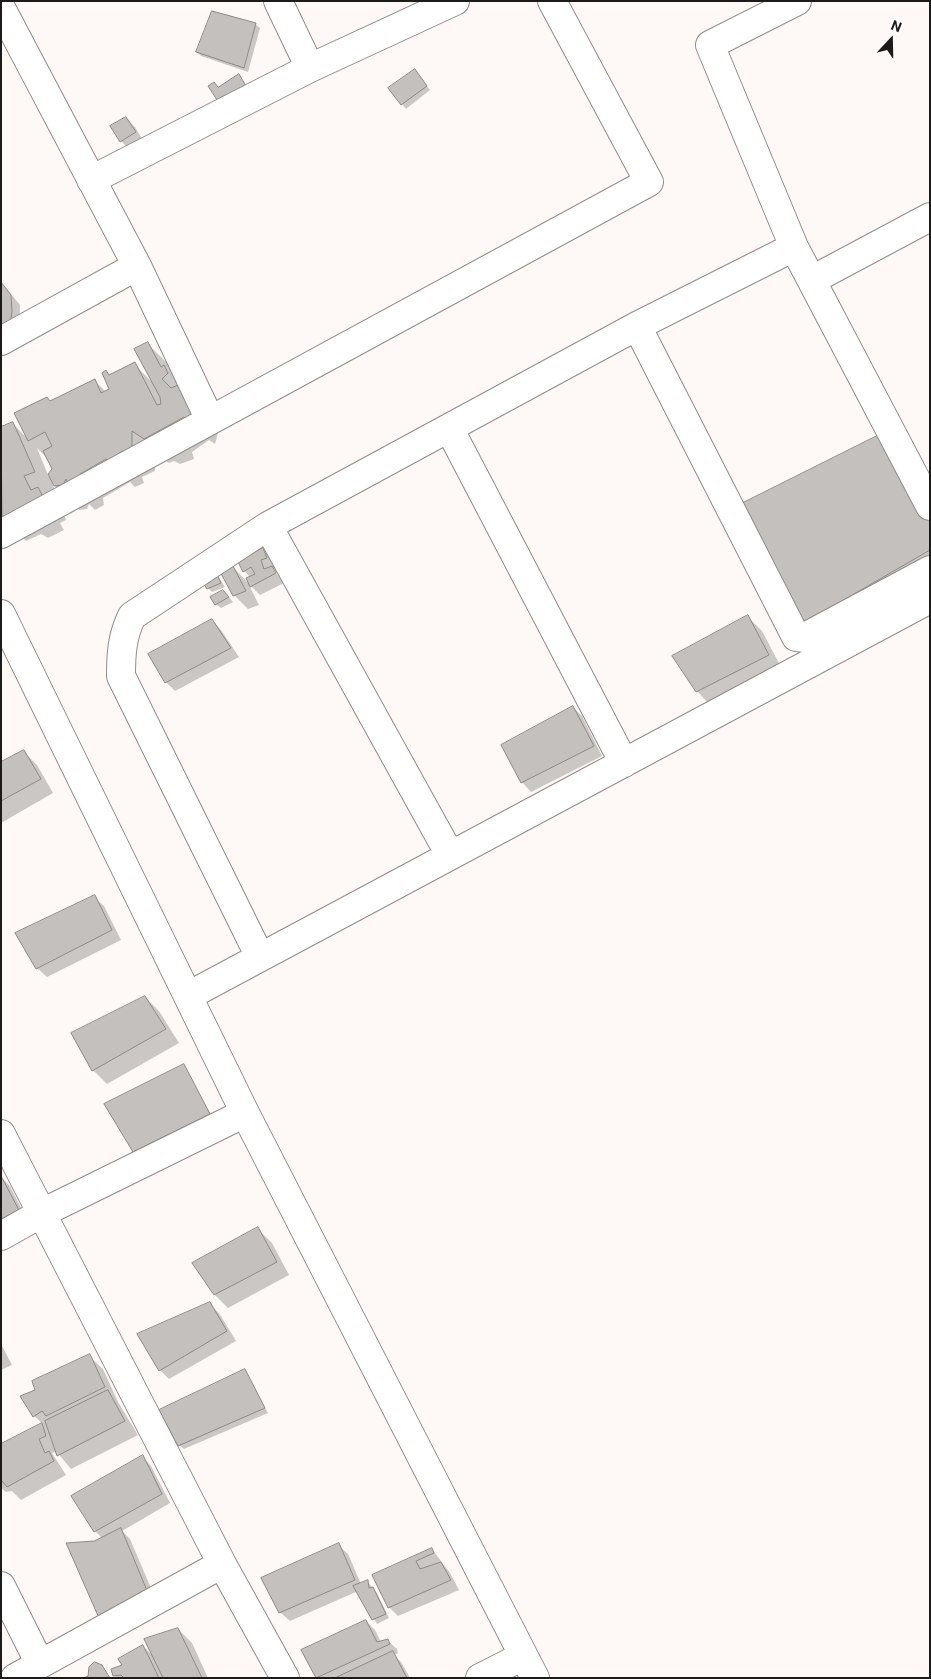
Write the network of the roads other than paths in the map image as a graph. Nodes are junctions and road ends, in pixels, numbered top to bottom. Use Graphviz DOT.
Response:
graph roads {
  1 [pos="278,1"];
  2 [pos="455,1"];
  3 [pos="552,1"];
  4 [pos="797,1"];
  5 [pos="1,8"];
  6 [pos="310,68"];
  7 [pos="91,180"];
  8 [pos="930,218"];
  9 [pos="794,247"];
  10 [pos="137,266"];
  11 [pos="812,280"];
  12 [pos="637,326"];
  13 [pos="1,341"];
  14 [pos="210,420"];
  15 [pos="449,428"];
  16 [pos="930,506"];
  17 [pos="268,526"];
  18 [pos="1,534"];
  19 [pos="930,570"];
  20 [pos="930,599"];
  21 [pos="1,614"];
  22 [pos="624,763"];
  23 [pos="450,855"];
  24 [pos="260,957"];
  25 [pos="188,996"];
  26 [pos="245,1113"];
  27 [pos="1,1134"];
  28 [pos="42,1213"];
  29 [pos="1,1236"];
  30 [pos="222,1564"];
  31 [pos="1,1586"];
  32 [pos="40,1664"];
  33 [pos="529,1667"];
  34 [pos="15,1678"];
  35 [pos="285,1678"];
  36 [pos="480,1678"];
  1 -- 6 [label="street"];
  2 -- 6 [label="street"];
  3 -- 14 [label="street"];
  4 -- 9 [label="street"];
  5 -- 7 [label="street"];
  6 -- 7 [label="street"];
  7 -- 10 [label="street"];
  8 -- 11 [label="street"];
  9 -- 11 [label="street"];
  9 -- 12 [label="street"];
  10 -- 13 [label="street"];
  10 -- 14 [label="street"];
  11 -- 16 [label="street"];
  12 -- 15 [label="street"];
  12 -- 19 [label="street"];
  14 -- 18 [label="street"];
  15 -- 17 [label="street"];
  15 -- 22 [label="street"];
  17 -- 23 [label="street"];
  17 -- 24 [label="street"];
  20 -- 22 [label="street"];
  21 -- 25 [label="street"];
  22 -- 23 [label="street"];
  23 -- 24 [label="street"];
  24 -- 25 [label="street"];
  25 -- 26 [label="street"];
  26 -- 28 [label="street"];
  26 -- 33 [label="street"];
  27 -- 28 [label="street"];
  28 -- 29 [label="street"];
  28 -- 30 [label="street"];
  30 -- 32 [label="street"];
  30 -- 35 [label="street"];
  31 -- 32 [label="street"];
  32 -- 34 [label="street"];
  33 -- 36 [label="street"];
}
